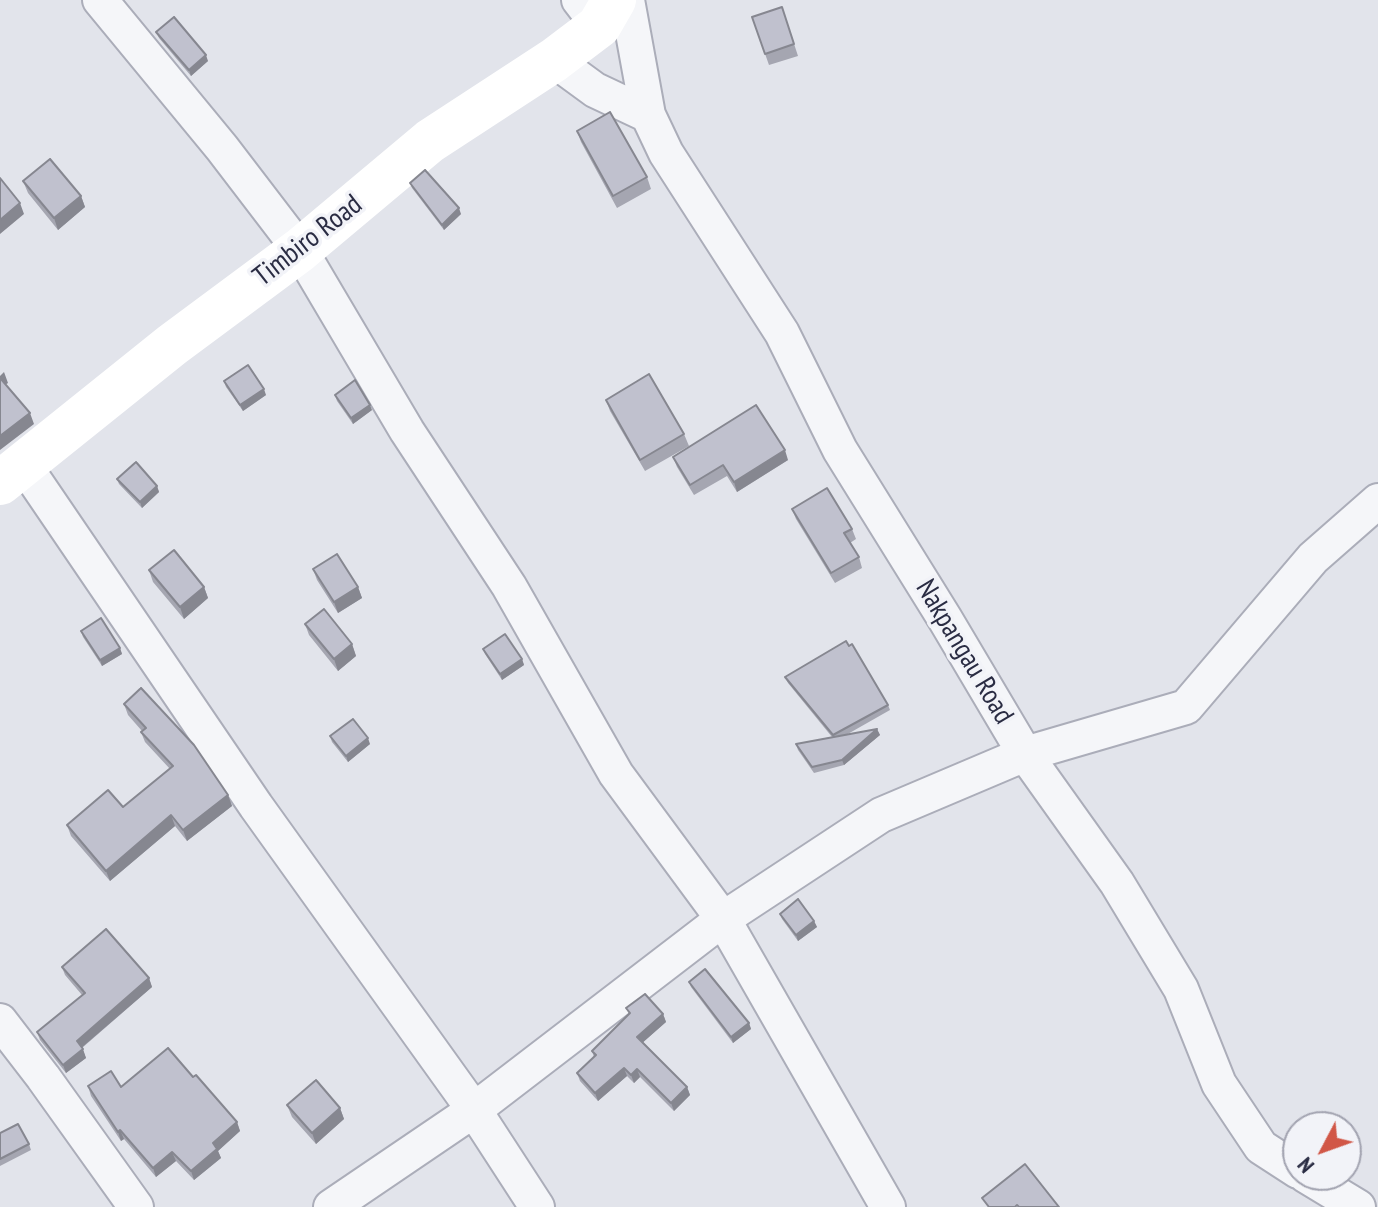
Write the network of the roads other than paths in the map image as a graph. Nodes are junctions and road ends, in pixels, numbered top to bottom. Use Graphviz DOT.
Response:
graph roads {
  1 [pos="100,0"];
  2 [pos="605,6"];
  3 [pos="554,60"];
  4 [pos="648,115"];
  5 [pos="300,250"];
  6 [pos="12,474"];
  7 [pos="1378,501"];
  8 [pos="1025,754"];
  9 [pos="723,919"];
  10 [pos="0,1021"];
  11 [pos="474,1110"];
  12 [pos="1282,1161"];
  13 [pos="1332,1191"];
  14 [pos="136,1207"];
  15 [pos="331,1207"];
  16 [pos="537,1207"];
  17 [pos="888,1207"];
  18 [pos="1358,1207"];
  1 -- 5 [label="street"];
  2 -- 3 [label="main road, Timbiro Road"];
  2 -- 4 [label="street, Nakpangau Road"];
  3 -- 4 [label="street"];
  3 -- 5 [label="main road, Timbiro Road"];
  4 -- 8 [label="street, Nakpangau Road"];
  5 -- 6 [label="main road, Timbiro Road"];
  5 -- 9 [label="street"];
  6 -- 11 [label="street"];
  7 -- 8 [label="street"];
  8 -- 9 [label="street"];
  8 -- 12 [label="street, Nakpangau Road"];
  9 -- 11 [label="street"];
  9 -- 17 [label="street"];
  10 -- 14 [label="street"];
  11 -- 15 [label="street"];
  11 -- 16 [label="street"];
  13 -- 18 [label="street"];
}
